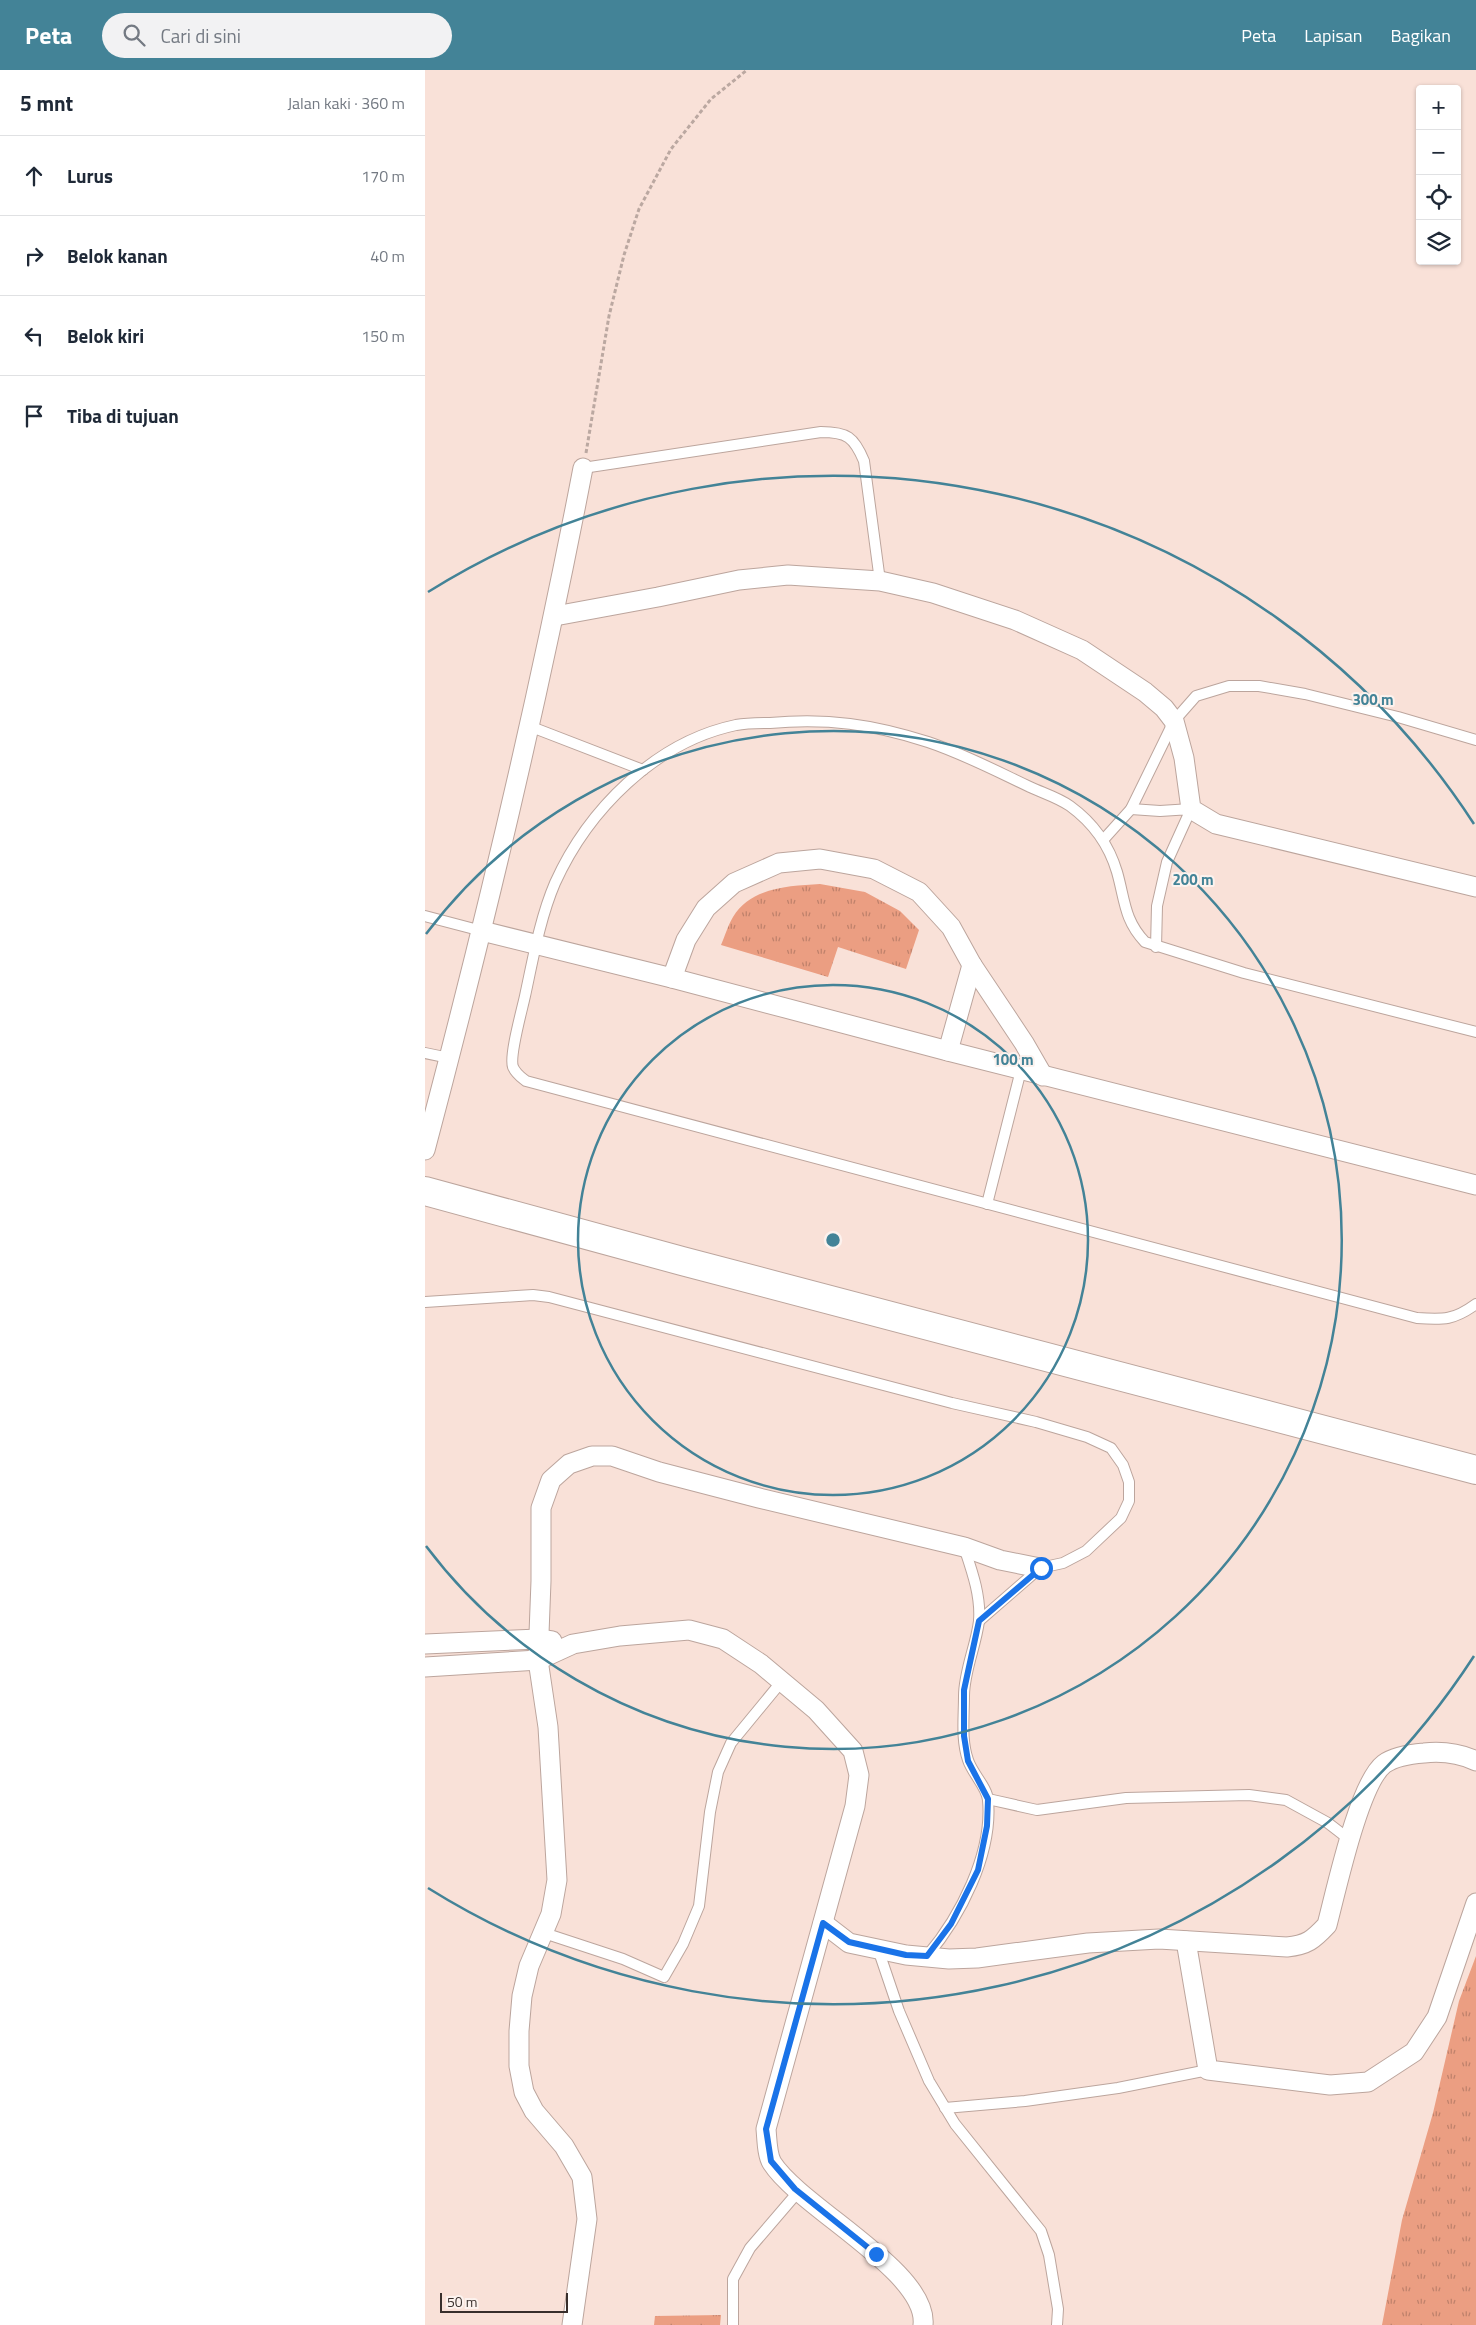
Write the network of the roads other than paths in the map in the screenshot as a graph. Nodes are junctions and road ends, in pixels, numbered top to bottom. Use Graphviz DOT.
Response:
graph roads {
  1 [pos="583,468"];
  2 [pos="880,580"];
  3 [pos="555,616"];
  4 [pos="1174,721"];
  5 [pos="529,726"];
  6 [pos="1476,740"];
  7 [pos="643,770"];
  8 [pos="1131,809"];
  9 [pos="1191,809"];
  10 [pos="1104,838"];
  11 [pos="1476,887"];
  12 [pos="425,916"];
  13 [pos="482,932"];
  14 [pos="537,944"];
  15 [pos="1156,947"];
  16 [pos="972,965"];
  17 [pos="672,978"];
  18 [pos="1476,1032"];
  19 [pos="948,1051"];
  20 [pos="425,1053"];
  21 [pos="449,1058"];
  22 [pos="1021,1070"];
  23 [pos="1043,1076"];
  24 [pos="425,1150"];
  25 [pos="1476,1184"];
  26 [pos="425,1190"];
  27 [pos="987,1204"];
  28 [pos="425,1302"];
  29 [pos="1476,1304"];
  30 [pos="1476,1470"];
  31 [pos="964,1547"];
  32 [pos="1041,1568"];
  33 [pos="979,1621"];
  34 [pos="539,1639"];
  35 [pos="425,1644"];
  36 [pos="573,1644"];
  37 [pos="538,1660"];
  38 [pos="425,1667"];
  39 [pos="782,1681"];
  40 [pos="1476,1761"];
  41 [pos="988,1799"];
  42 [pos="1350,1840"];
  43 [pos="1476,1903"];
  44 [pos="823,1923"];
  45 [pos="543,1933"];
  46 [pos="1186,1941"];
  47 [pos="878,1949"];
  48 [pos="927,1956"];
  49 [pos="1208,2070"];
  50 [pos="945,2108"];
  51 [pos="797,2192"];
  52 [pos="572,2325"];
  53 [pos="733,2325"];
  54 [pos="923,2325"];
  55 [pos="1057,2325"];
  1 -- 2 [label="lane"];
  1 -- 3 [label="street"];
  2 -- 3 [label="street"];
  2 -- 4 [label="street"];
  3 -- 5 [label="street"];
  4 -- 6 [label="lane"];
  4 -- 8 [label="lane"];
  4 -- 9 [label="street"];
  5 -- 7 [label="lane"];
  5 -- 13 [label="street"];
  7 -- 10 [label="lane"];
  7 -- 14 [label="lane"];
  8 -- 9 [label="lane"];
  8 -- 10 [label="lane"];
  9 -- 11 [label="street"];
  9 -- 15 [label="lane"];
  10 -- 15 [label="lane"];
  12 -- 13 [label="lane"];
  13 -- 14 [label="street"];
  13 -- 21 [label="street"];
  14 -- 17 [label="street"];
  14 -- 27 [label="lane"];
  15 -- 18 [label="lane"];
  16 -- 17 [label="street"];
  16 -- 19 [label="street"];
  16 -- 23 [label="street"];
  17 -- 19 [label="street"];
  19 -- 22 [label="street"];
  20 -- 21 [label="lane"];
  21 -- 24 [label="street"];
  22 -- 23 [label="street"];
  22 -- 27 [label="lane"];
  23 -- 25 [label="street"];
  26 -- 30 [label="street"];
  27 -- 29 [label="lane"];
  28 -- 32 [label="lane"];
  31 -- 32 [label="street"];
  31 -- 33 [label="lane"];
  31 -- 34 [label="street"];
  32 -- 33 [label="lane"];
  33 -- 41 [label="lane"];
  34 -- 35 [label="street"];
  34 -- 36 [label="street"];
  34 -- 37 [label="street"];
  36 -- 37 [label="street"];
  36 -- 39 [label="street"];
  37 -- 38 [label="street"];
  37 -- 45 [label="street"];
  39 -- 44 [label="street"];
  39 -- 45 [label="lane"];
  40 -- 42 [label="street"];
  41 -- 42 [label="lane"];
  41 -- 48 [label="lane"];
  42 -- 46 [label="street"];
  43 -- 49 [label="street"];
  44 -- 47 [label="street"];
  44 -- 51 [label="street"];
  45 -- 52 [label="street"];
  46 -- 48 [label="street"];
  46 -- 49 [label="street"];
  47 -- 48 [label="street"];
  47 -- 50 [label="lane"];
  49 -- 50 [label="lane"];
  50 -- 55 [label="lane"];
  51 -- 53 [label="lane"];
  51 -- 54 [label="street"];
}
